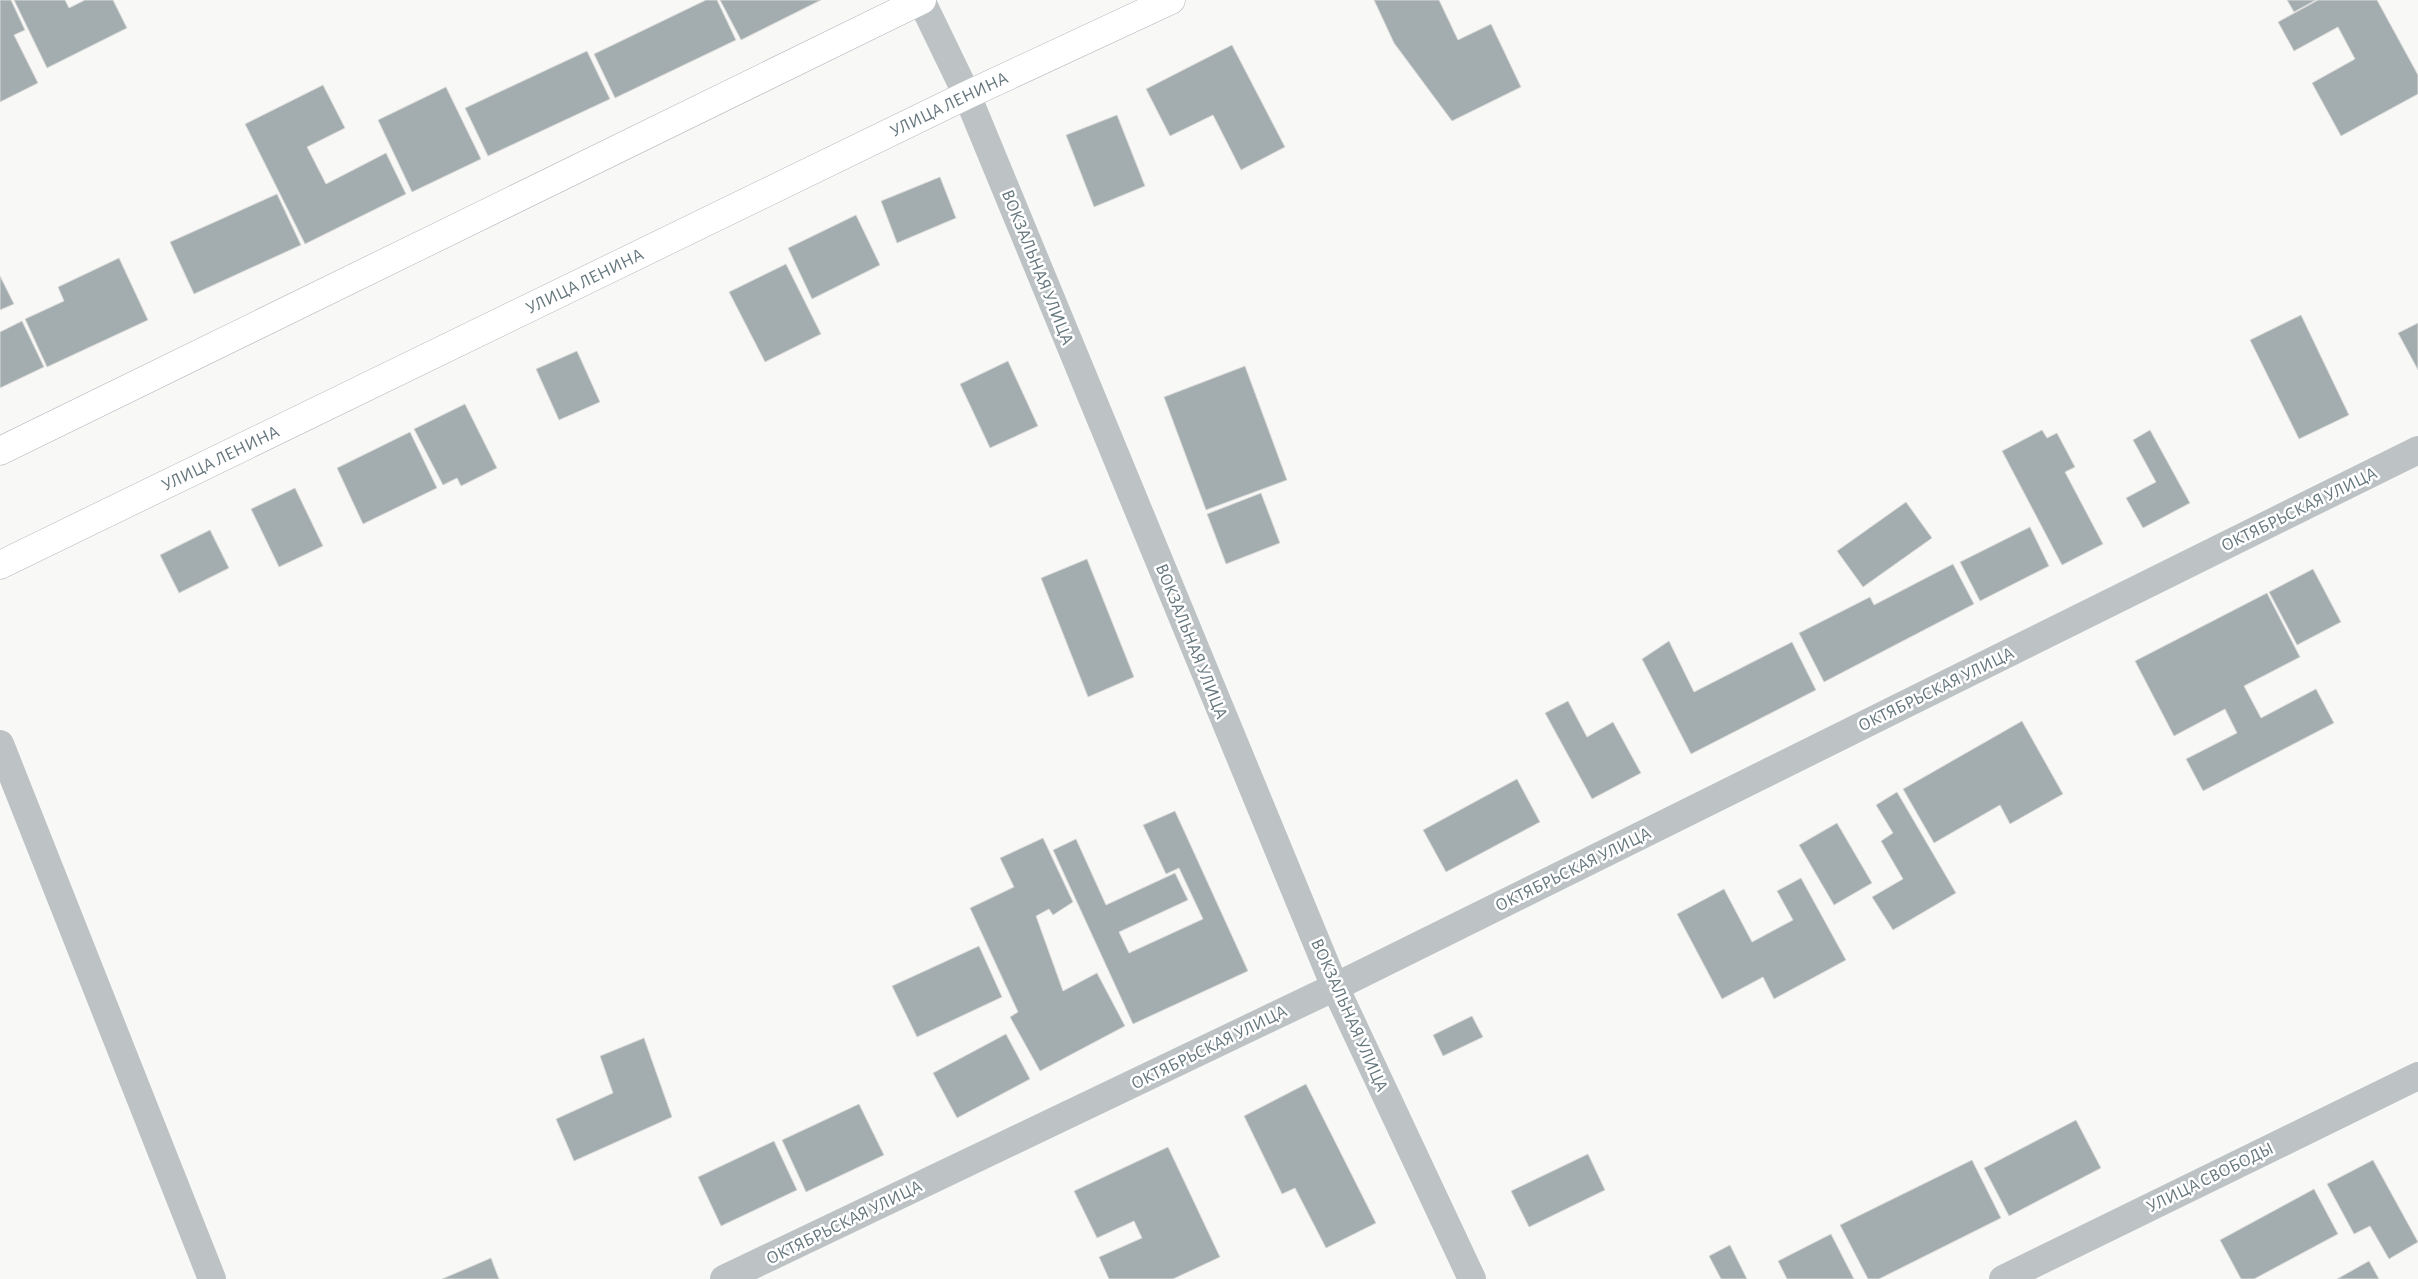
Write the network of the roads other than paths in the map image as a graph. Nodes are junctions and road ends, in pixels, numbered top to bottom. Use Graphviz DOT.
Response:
graph roads {
  1 [pos="922,0"];
  2 [pos="1170,0"];
  3 [pos="966,95"];
  4 [pos="2418,450"];
  5 [pos="0,451"];
  6 [pos="0,565"];
  7 [pos="0,744"];
  8 [pos="1335,987"];
  9 [pos="2418,1076"];
  10 [pos="212,1279"];
  11 [pos="724,1279"];
  12 [pos="1472,1279"];
  13 [pos="2003,1279"];
  1 -- 3 [label="street, ВОКЗАЛЬНАЯ УЛИЦА"];
  1 -- 5 [label="street"];
  2 -- 3 [label="street, УЛИЦА ЛЕНИНА"];
  3 -- 6 [label="street, УЛИЦА ЛЕНИНА"];
  3 -- 8 [label="street, ВОКЗАЛЬНАЯ УЛИЦА"];
  4 -- 8 [label="street, ОКТЯБРЬСКАЯ УЛИЦА"];
  7 -- 10 [label="street"];
  8 -- 11 [label="street, ОКТЯБРЬСКАЯ УЛИЦА"];
  8 -- 12 [label="street, ВОКЗАЛЬНАЯ УЛИЦА"];
  9 -- 13 [label="street, УЛИЦА СВОБОДЫ"];
}
